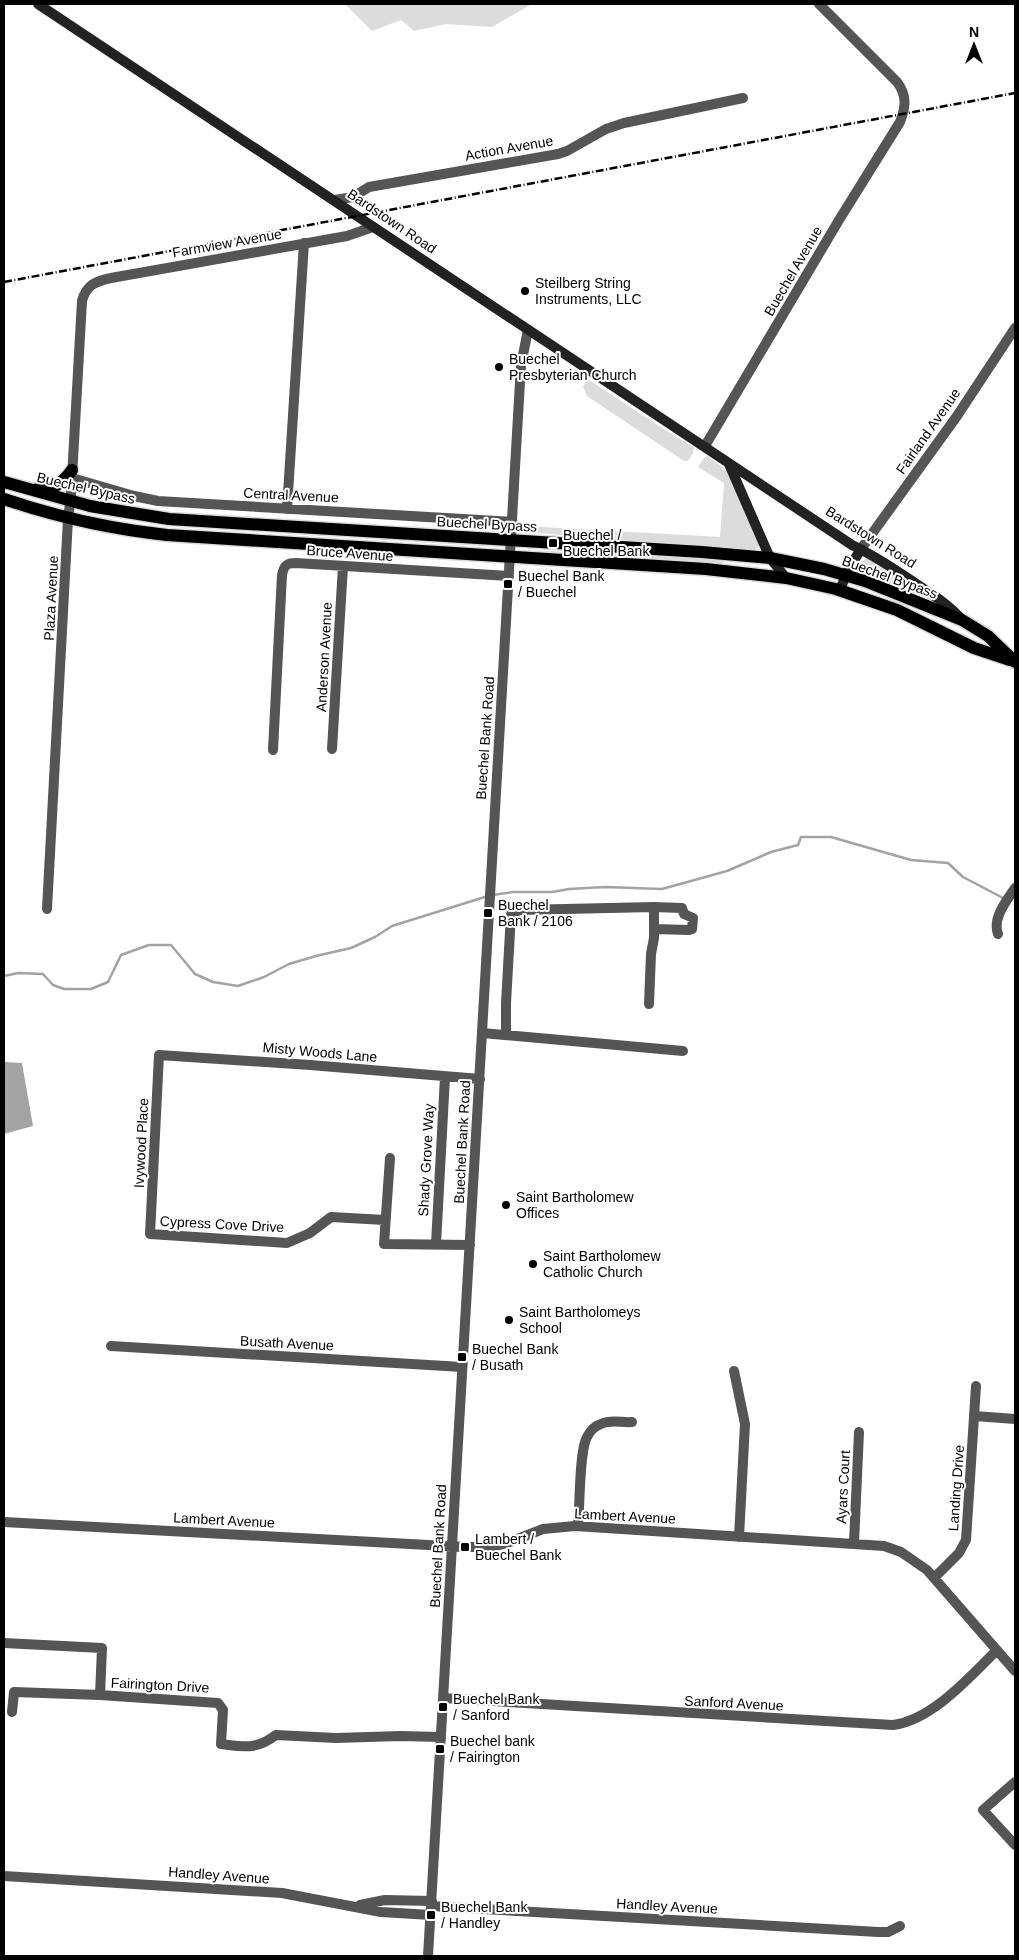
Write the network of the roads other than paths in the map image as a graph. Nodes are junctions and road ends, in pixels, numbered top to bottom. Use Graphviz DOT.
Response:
graph roads {
  1 [pos="38,4"];
  2 [pos="819,4"];
  3 [pos="743,98"];
  4 [pos="335,200"];
  5 [pos="373,227"];
  6 [pos="304,243"];
  7 [pos="87,289"];
  8 [pos="1015,328"];
  9 [pos="528,330"];
  10 [pos="705,446"];
  11 [pos="729,463"];
  12 [pos="72,474"];
  13 [pos="4,476"];
  14 [pos="15,486"];
  15 [pos="4,499"];
  16 [pos="70,501"];
  17 [pos="287,509"];
  18 [pos="68,519"];
  19 [pos="512,522"];
  20 [pos="510,549"];
  21 [pos="861,549"];
  22 [pos="729,554"];
  23 [pos="770,558"];
  24 [pos="343,566"];
  25 [pos="726,571"];
  26 [pos="509,576"];
  27 [pos="846,576"];
  28 [pos="786,578"];
  29 [pos="840,590"];
  30 [pos="962,620"];
  31 [pos="982,632"];
  32 [pos="974,648"];
  33 [pos="1015,662"];
  34 [pos="332,749"];
  35 [pos="273,750"];
  36 [pos="1015,888"];
  37 [pos="654,908"];
  38 [pos="47,909"];
  39 [pos="654,929"];
  40 [pos="998,934"];
  41 [pos="649,1004"];
  42 [pos="482,1033"];
  43 [pos="506,1034"];
  44 [pos="683,1051"];
  45 [pos="159,1054"];
  46 [pos="444,1076"];
  47 [pos="480,1079"];
  48 [pos="390,1158"];
  49 [pos="385,1220"];
  50 [pos="150,1234"];
  51 [pos="436,1244"];
  52 [pos="470,1245"];
  53 [pos="111,1346"];
  54 [pos="462,1367"];
  55 [pos="734,1371"];
  56 [pos="976,1386"];
  57 [pos="975,1416"];
  58 [pos="1015,1419"];
  59 [pos="632,1422"];
  60 [pos="859,1432"];
  61 [pos="4,1522"];
  62 [pos="578,1526"];
  63 [pos="739,1537"];
  64 [pos="854,1543"];
  65 [pos="452,1546"];
  66 [pos="934,1578"];
  67 [pos="4,1643"];
  68 [pos="997,1650"];
  69 [pos="1015,1671"];
  70 [pos="100,1695"];
  71 [pos="443,1698"];
  72 [pos="12,1712"];
  73 [pos="441,1737"];
  74 [pos="1015,1782"];
  75 [pos="1015,1845"];
  76 [pos="4,1876"];
  77 [pos="432,1907"];
  78 [pos="900,1926"];
  79 [pos="428,1956"];
  1 -- 4 [label="main road, Bardstown Road"];
  2 -- 10 [label="street, Buechel Avenue"];
  3 -- 4 [label="street, Action Avenue"];
  4 -- 5 [label="main road, Bardstown Road"];
  5 -- 6 [label="street, Farmview Avenue"];
  5 -- 9 [label="main road, Bardstown Road"];
  6 -- 7 [label="street, Farmview Avenue"];
  6 -- 17 [label="street"];
  7 -- 12 [label="street, Plaza Avenue"];
  8 -- 21 [label="street, Fairland Avenue"];
  9 -- 10 [label="main road, Bardstown Road"];
  9 -- 19 [label="street, Buechel Bank Road"];
  10 -- 11 [label="main road, Bardstown Road"];
  11 -- 21 [label="main road, Bardstown Road"];
  11 -- 23 [label="main road"];
  12 -- 14 [label="main road"];
  12 -- 16 [label="street, Plaza Avenue"];
  12 -- 17 [label="street, Central Avenue"];
  13 -- 14 [label="main road"];
  14 -- 16 [label="main road, Buechel Bypass"];
  15 -- 18 [label="main road, Buechel Bypass"];
  16 -- 18 [label="street, Plaza Avenue"];
  16 -- 20 [label="main road, Buechel Bypass"];
  17 -- 19 [label="street, Central Avenue"];
  18 -- 20 [label="main road, Buechel Bypass"];
  18 -- 38 [label="street, Plaza Avenue"];
  19 -- 20 [label="street, Buechel Bank Road"];
  20 -- 22 [label="main road, Buechel Bypass"];
  20 -- 25 [label="main road, Buechel Bypass"];
  20 -- 26 [label="street, Buechel Bank Road"];
  21 -- 27 [label="main road"];
  21 -- 30 [label="main road, Bardstown Road"];
  22 -- 23 [label="main road, Buechel Bypass"];
  22 -- 25 [label="street"];
  23 -- 27 [label="main road, Buechel Bypass"];
  23 -- 28 [label="main road"];
  24 -- 26 [label="street, Bruce Avenue"];
  24 -- 34 [label="street, Anderson Avenue"];
  24 -- 35 [label="street, Bruce Avenue"];
  25 -- 28 [label="main road, Buechel Bypass"];
  26 -- 42 [label="street, Buechel Bank Road"];
  27 -- 29 [label="main road"];
  27 -- 30 [label="main road, Buechel Bypass"];
  28 -- 29 [label="main road, Buechel Bypass"];
  29 -- 32 [label="main road, Bardstown Road"];
  30 -- 31 [label="main road, Bardstown Road"];
  31 -- 32 [label="main road"];
  31 -- 33 [label="main road, Bardstown Road"];
  32 -- 33 [label="main road, Bardstown Road"];
  36 -- 40 [label="street"];
  37 -- 39 [label="street"];
  37 -- 39 [label="street"];
  37 -- 43 [label="street"];
  39 -- 41 [label="street"];
  42 -- 43 [label="street"];
  42 -- 47 [label="street, Buechel Bank Road"];
  43 -- 44 [label="street"];
  45 -- 46 [label="street, Misty Woods Lane"];
  45 -- 50 [label="street, Ivywood Place"];
  46 -- 47 [label="street, Misty Woods Lane"];
  46 -- 51 [label="street, Shady Grove Way"];
  47 -- 52 [label="street, Buechel Bank Road"];
  48 -- 49 [label="street"];
  49 -- 50 [label="street, Cypress Cove Drive"];
  49 -- 51 [label="street"];
  51 -- 52 [label="street"];
  52 -- 54 [label="street, Buechel Bank Road"];
  53 -- 54 [label="street, Busath Avenue"];
  54 -- 65 [label="street, Buechel Bank Road"];
  55 -- 63 [label="street"];
  56 -- 57 [label="street, Landing Drive"];
  57 -- 58 [label="street"];
  57 -- 66 [label="street, Landing Drive"];
  59 -- 62 [label="street"];
  60 -- 64 [label="street, Ayars Court"];
  61 -- 65 [label="street, Lambert Avenue"];
  62 -- 63 [label="street, Lambert Avenue"];
  62 -- 65 [label="street, Lambert Avenue"];
  63 -- 64 [label="street, Lambert Avenue"];
  64 -- 66 [label="street, Lambert Avenue"];
  65 -- 71 [label="street, Buechel Bank Road"];
  66 -- 68 [label="street, Lambert Avenue"];
  67 -- 70 [label="street, Fairington Drive"];
  68 -- 69 [label="street, Lambert Avenue"];
  68 -- 71 [label="street, Sanford Avenue"];
  70 -- 72 [label="street"];
  70 -- 73 [label="street, Fairington Drive"];
  71 -- 73 [label="street, Buechel Bank Road"];
  73 -- 77 [label="street, Buechel Bank Road"];
  74 -- 75 [label="street"];
  76 -- 77 [label="street, Handley Avenue"];
  77 -- 78 [label="street, Handley Avenue"];
  77 -- 79 [label="street, Buechel Bank Road"];
}
